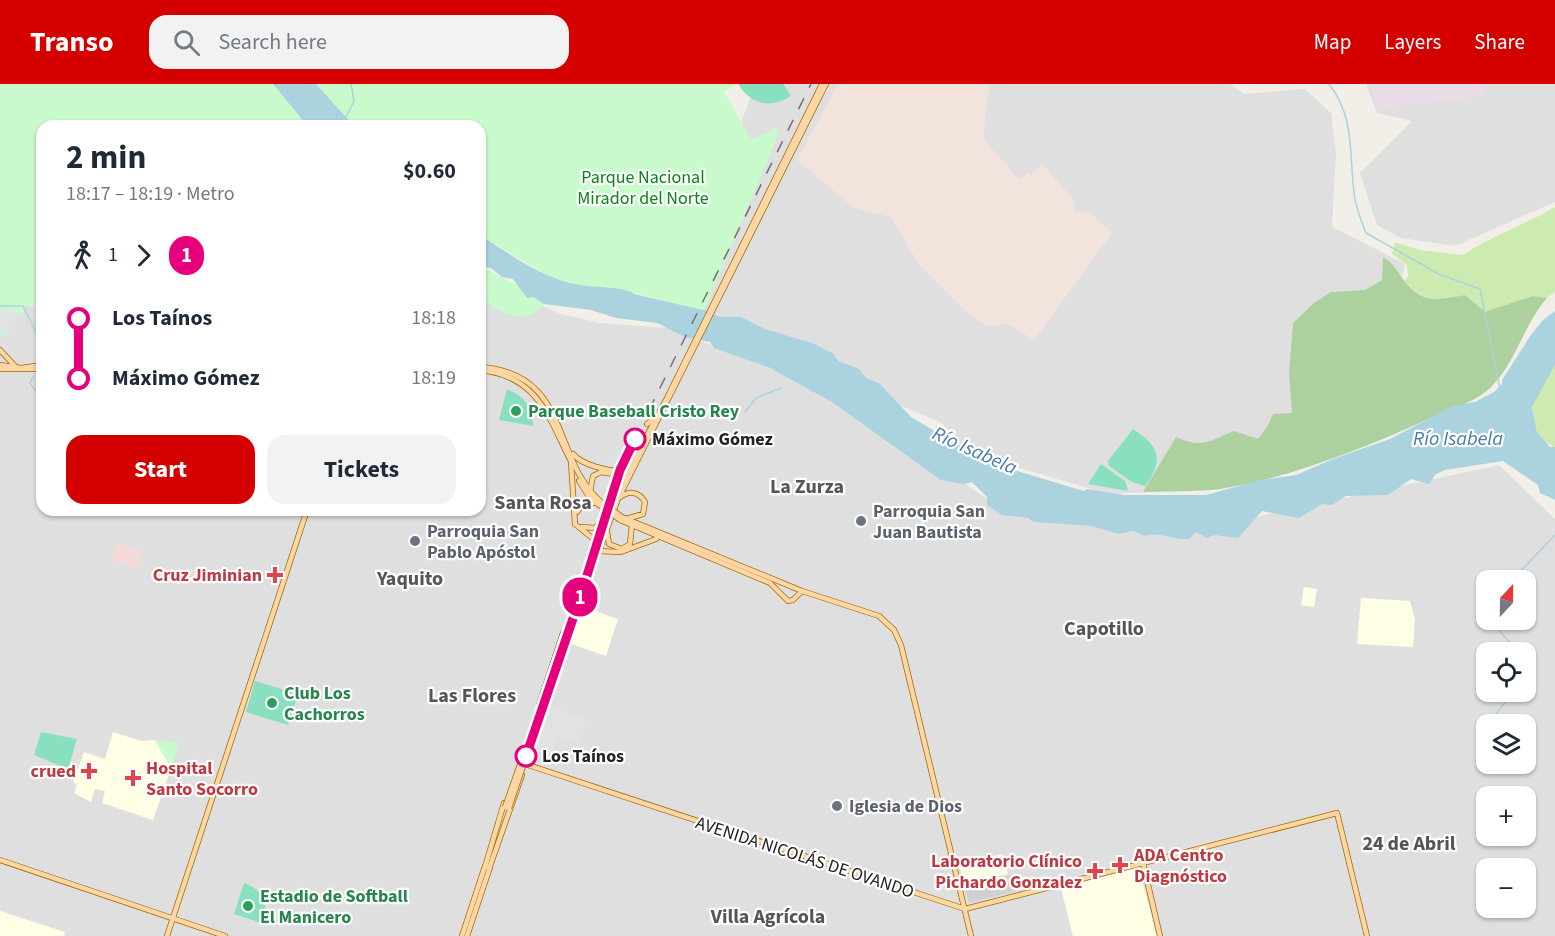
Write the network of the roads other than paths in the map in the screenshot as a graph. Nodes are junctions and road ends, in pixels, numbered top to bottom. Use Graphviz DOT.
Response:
graph roads {
  1 [pos="822,84"];
  2 [pos="826,84"];
  3 [pos="776,182"];
  4 [pos="0,350"];
  5 [pos="0,367"];
  6 [pos="36,367"];
  7 [pos="24,368"];
  8 [pos="486,369"];
  9 [pos="516,379"];
  10 [pos="668,399"];
  11 [pos="658,415"];
  12 [pos="647,424"];
  13 [pos="570,450"];
  14 [pos="636,455"];
  15 [pos="571,462"];
  16 [pos="590,492"];
  17 [pos="618,496"];
  18 [pos="599,503"];
  19 [pos="305,516"];
  20 [pos="623,519"];
  21 [pos="607,520"];
  22 [pos="632,523"];
  23 [pos="658,535"];
  24 [pos="596,541"];
  25 [pos="597,551"];
  26 [pos="802,591"];
  27 [pos="582,592"];
  28 [pos="519,762"];
  29 [pos="526,765"];
  30 [pos="0,860"];
  31 [pos="1143,863"];
  32 [pos="487,868"];
  33 [pos="965,909"];
  34 [pos="173,918"];
  35 [pos="167,936"];
  36 [pos="225,936"];
  37 [pos="462,936"];
  38 [pos="467,936"];
  39 [pos="971,936"];
  40 [pos="1160,936"];
  41 [pos="1367,936"];
  1 -- 3 [label="main road"];
  2 -- 3 [label="main road"];
  3 -- 10 [label="main road"];
  4 -- 7 [label="main road"];
  5 -- 7 [label="main road"];
  6 -- 7 [label="main road"];
  8 -- 9 [label="main road"];
  9 -- 13 [label="main road"];
  9 -- 15 [label="main road"];
  10 -- 11 [label="main road"];
  10 -- 17 [label="main road"];
  11 -- 12 [label="main road"];
  11 -- 14 [label="main road"];
  13 -- 14 [label="main road"];
  13 -- 16 [label="main road"];
  14 -- 17 [label="main road"];
  15 -- 18 [label="main road"];
  15 -- 24 [label="main road"];
  16 -- 17 [label="main road"];
  16 -- 18 [label="main road"];
  17 -- 20 [label="main road"];
  17 -- 21 [label="main road"];
  18 -- 20 [label="main road, bridge"];
  18 -- 21 [label="main road"];
  19 -- 34 [label="main road"];
  20 -- 22 [label="main road"];
  21 -- 22 [label="main road"];
  21 -- 24 [label="main road"];
  21 -- 25 [label="main road"];
  22 -- 23 [label="main road"];
  23 -- 25 [label="main road"];
  23 -- 26 [label="main road"];
  23 -- 26 [label="main road"];
  24 -- 27 [label="main road"];
  25 -- 27 [label="main road"];
  26 -- 33 [label="main road"];
  27 -- 28 [label="main road"];
  27 -- 29 [label="main road"];
  27 -- 32 [label="main road, bridge"];
  28 -- 29 [label="main road, AVENIDA NICOLÁS DE OVANDO"];
  28 -- 32 [label="main road"];
  29 -- 32 [label="main road"];
  29 -- 33 [label="main road, AVENIDA NICOLÁS DE OVANDO"];
  30 -- 34 [label="main road"];
  31 -- 33 [label="main road"];
  31 -- 40 [label="main road"];
  31 -- 41 [label="main road"];
  32 -- 37 [label="main road"];
  32 -- 38 [label="main road"];
  33 -- 39 [label="main road"];
  34 -- 35 [label="main road"];
  34 -- 36 [label="main road"];
}
